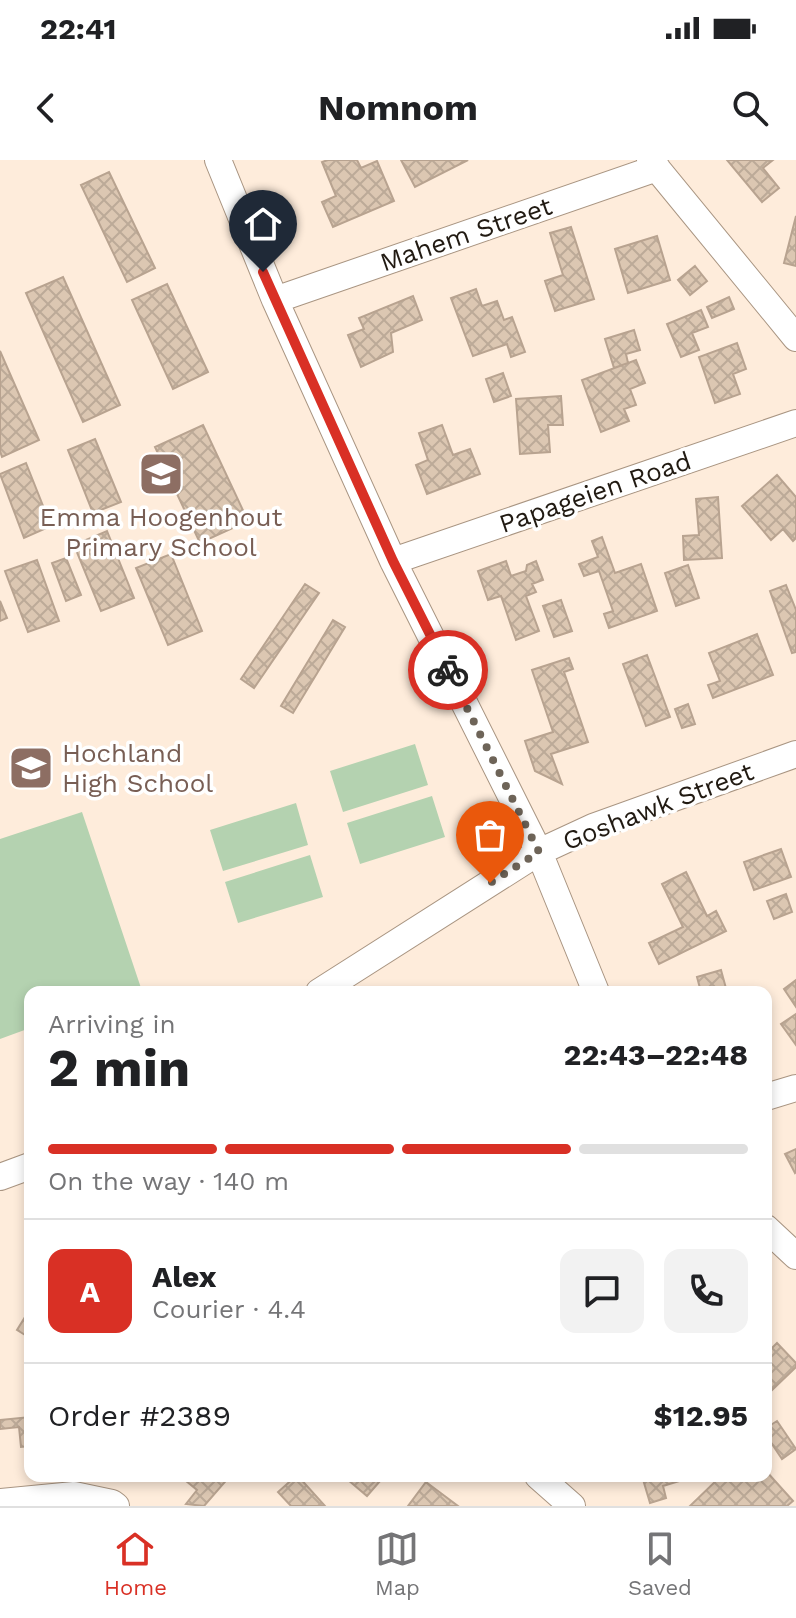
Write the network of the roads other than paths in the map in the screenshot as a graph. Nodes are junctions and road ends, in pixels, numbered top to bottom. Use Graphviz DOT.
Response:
graph roads {
  1 [pos="218,160"];
  2 [pos="653,164"];
  3 [pos="275,300"];
  4 [pos="796,338"];
  5 [pos="796,423"];
  6 [pos="393,561"];
  7 [pos="796,754"];
  8 [pos="539,852"];
  9 [pos="328,986"];
  10 [pos="594,986"];
  11 [pos="796,1088"];
  12 [pos="772,1095"];
  13 [pos="24,1168"];
  14 [pos="0,1177"];
  15 [pos="772,1234"];
  16 [pos="796,1256"];
  17 [pos="545,1482"];
  18 [pos="0,1502"];
  19 [pos="116,1506"];
  20 [pos="572,1506"];
  1 -- 3 [label="street"];
  2 -- 3 [label="street, Mahem Street"];
  2 -- 4 [label="street"];
  3 -- 6 [label="street"];
  5 -- 6 [label="street, Papageien Road"];
  6 -- 8 [label="street"];
  7 -- 8 [label="street, Goshawk Street"];
  8 -- 9 [label="street, Goshawk Street"];
  8 -- 10 [label="street"];
  11 -- 12 [label="street"];
  13 -- 14 [label="street"];
  15 -- 16 [label="street"];
  17 -- 20 [label="street"];
  18 -- 19 [label="street"];
}
